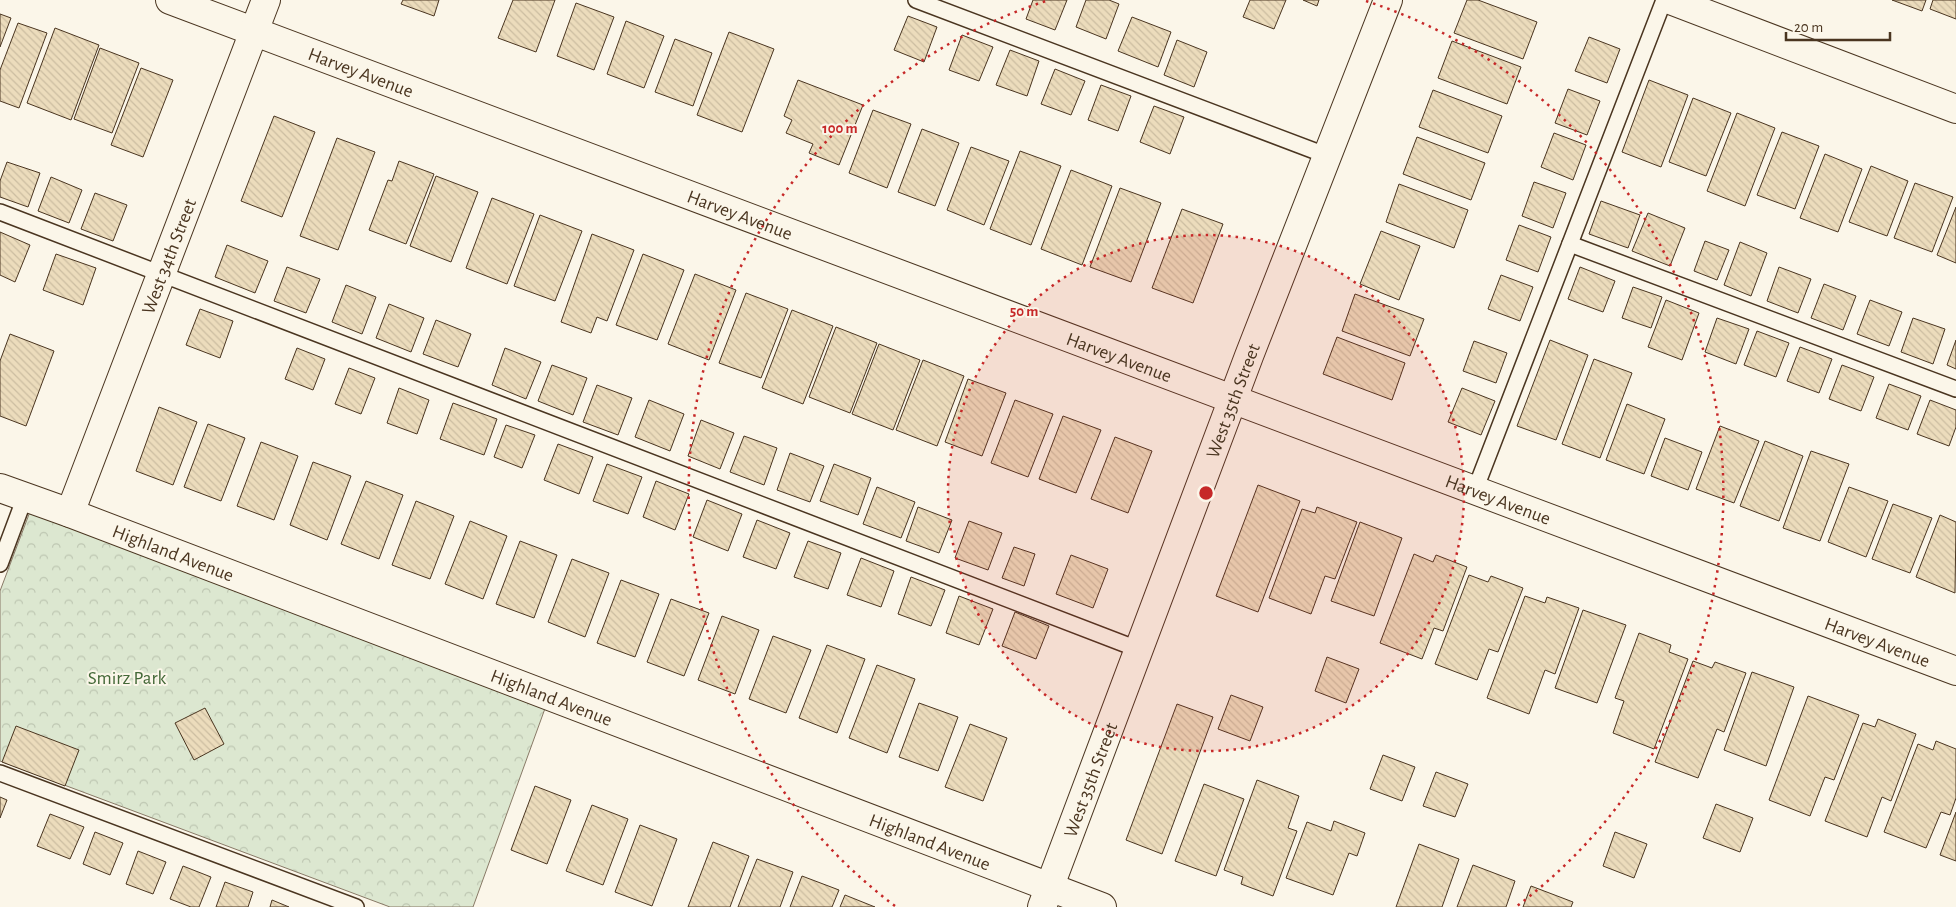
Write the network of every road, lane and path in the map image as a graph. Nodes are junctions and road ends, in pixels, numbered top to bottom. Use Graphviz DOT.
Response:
graph roads {
  1 [pos="170,0"];
  2 [pos="266,0"];
  3 [pos="916,0"];
  4 [pos="1388,0"];
  5 [pos="1664,0"];
  6 [pos="1670,0"];
  7 [pos="254,32"];
  8 [pos="1956,109"];
  9 [pos="1328,156"];
  10 [pos="0,212"];
  11 [pos="1570,244"];
  12 [pos="161,274"];
  13 [pos="1956,388"];
  14 [pos="1233,399"];
  15 [pos="1475,490"];
  16 [pos="12,492"];
  17 [pos="70,513"];
  18 [pos="0,564"];
  19 [pos="1140,650"];
  20 [pos="1956,671"];
  21 [pos="0,773"];
  22 [pos="1045,897"];
  23 [pos="356,907"];
  24 [pos="1102,907"];
  1 -- 7 [label="street, Harvey Avenue"];
  2 -- 7 [label="street, West 34th Street"];
  3 -- 9 [label="lane"];
  4 -- 9 [label="street, West 35th Street"];
  5 -- 11 [label="lane"];
  6 -- 8 [label="street"];
  7 -- 12 [label="street, West 34th Street"];
  7 -- 14 [label="street, Harvey Avenue"];
  9 -- 14 [label="street, West 35th Street"];
  10 -- 12 [label="lane"];
  11 -- 13 [label="lane"];
  11 -- 15 [label="lane"];
  12 -- 17 [label="street, West 34th Street"];
  12 -- 19 [label="lane"];
  14 -- 15 [label="street, Harvey Avenue"];
  14 -- 19 [label="street, West 35th Street"];
  15 -- 20 [label="street, Harvey Avenue"];
  16 -- 17 [label="street, Highland Avenue"];
  16 -- 18 [label="lane"];
  17 -- 22 [label="street, Highland Avenue"];
  19 -- 22 [label="street, West 35th Street"];
  21 -- 23 [label="lane"];
  22 -- 24 [label="street, Highland Avenue"];
}
